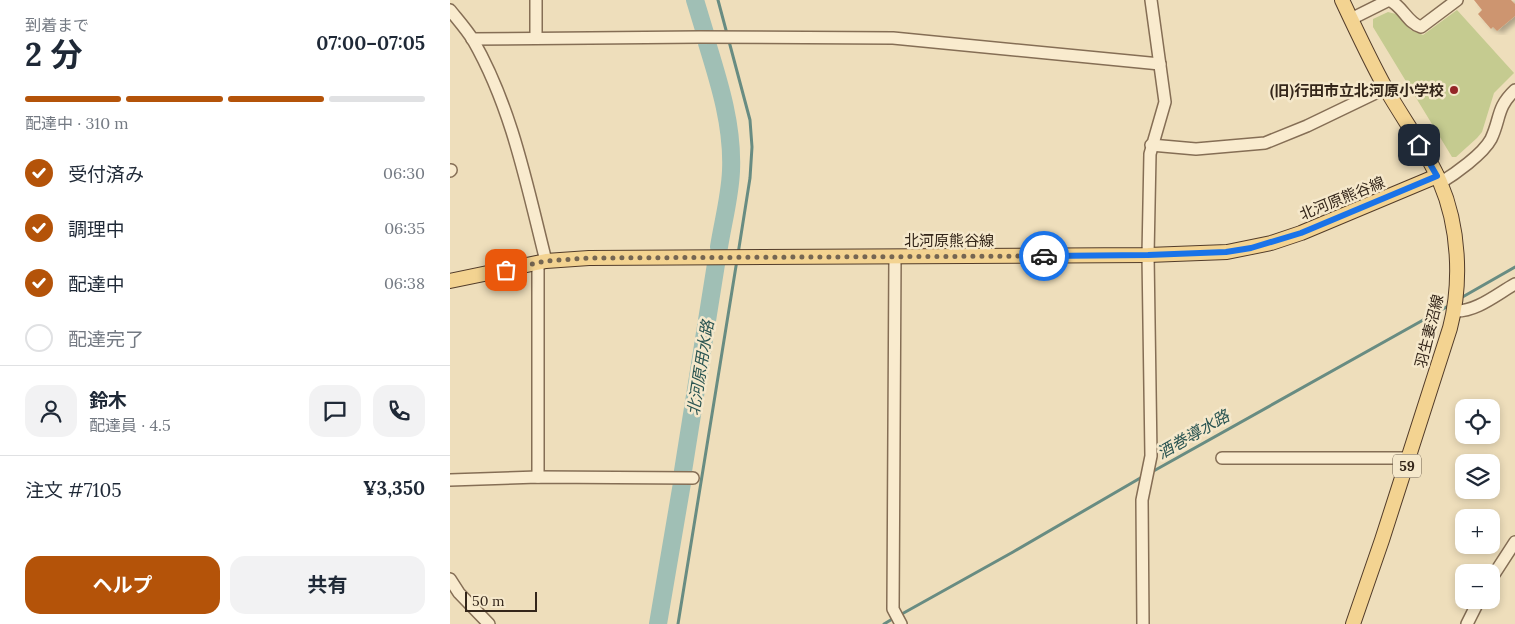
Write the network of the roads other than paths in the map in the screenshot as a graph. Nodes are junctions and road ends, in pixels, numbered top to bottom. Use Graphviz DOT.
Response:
graph roads {
  1 [pos="536,0"];
  2 [pos="1151,0"];
  3 [pos="1342,0"];
  4 [pos="1389,0"];
  5 [pos="1457,0"];
  6 [pos="450,10"];
  7 [pos="1351,19"];
  8 [pos="536,38"];
  9 [pos="472,39"];
  10 [pos="1160,64"];
  11 [pos="1386,88"];
  12 [pos="1515,90"];
  13 [pos="1151,145"];
  14 [pos="1439,179"];
  15 [pos="1148,255"];
  16 [pos="895,256"];
  17 [pos="542,262"];
  18 [pos="450,281"];
  19 [pos="1515,284"];
  20 [pos="1455,304"];
  21 [pos="1222,458"];
  22 [pos="1409,458"];
  23 [pos="538,477"];
  24 [pos="694,478"];
  25 [pos="450,480"];
  26 [pos="1515,542"];
  27 [pos="1500,565"];
  28 [pos="450,579"];
  29 [pos="1474,609"];
  30 [pos="490,624"];
  31 [pos="901,624"];
  32 [pos="1143,624"];
  33 [pos="1353,624"];
  34 [pos="1467,624"];
  1 -- 8 [label="street"];
  2 -- 10 [label="street"];
  3 -- 7 [label="main road, 羽生妻沼線 / 59"];
  4 -- 5 [label="street"];
  4 -- 7 [label="street"];
  6 -- 9 [label="street"];
  7 -- 11 [label="main road, 羽生妻沼線 / 59"];
  8 -- 9 [label="street"];
  8 -- 10 [label="street"];
  9 -- 17 [label="street"];
  10 -- 13 [label="street"];
  11 -- 13 [label="street"];
  11 -- 14 [label="main road, 羽生妻沼線 / 59"];
  12 -- 14 [label="street"];
  13 -- 15 [label="street"];
  14 -- 15 [label="main road, 北河原熊谷線"];
  14 -- 20 [label="main road, 羽生妻沼線 / 59"];
  15 -- 16 [label="main road, 北河原熊谷線"];
  15 -- 32 [label="street"];
  16 -- 17 [label="main road, 北河原熊谷線"];
  16 -- 31 [label="street"];
  17 -- 18 [label="main road, 北河原熊谷線"];
  17 -- 23 [label="street"];
  19 -- 20 [label="street"];
  20 -- 22 [label="main road, 羽生妻沼線 / 59"];
  21 -- 22 [label="street"];
  22 -- 33 [label="main road, 羽生妻沼線 / 59"];
  23 -- 24 [label="street"];
  23 -- 25 [label="street"];
  26 -- 27 [label="street"];
  28 -- 30 [label="street"];
  29 -- 34 [label="street"];
}
